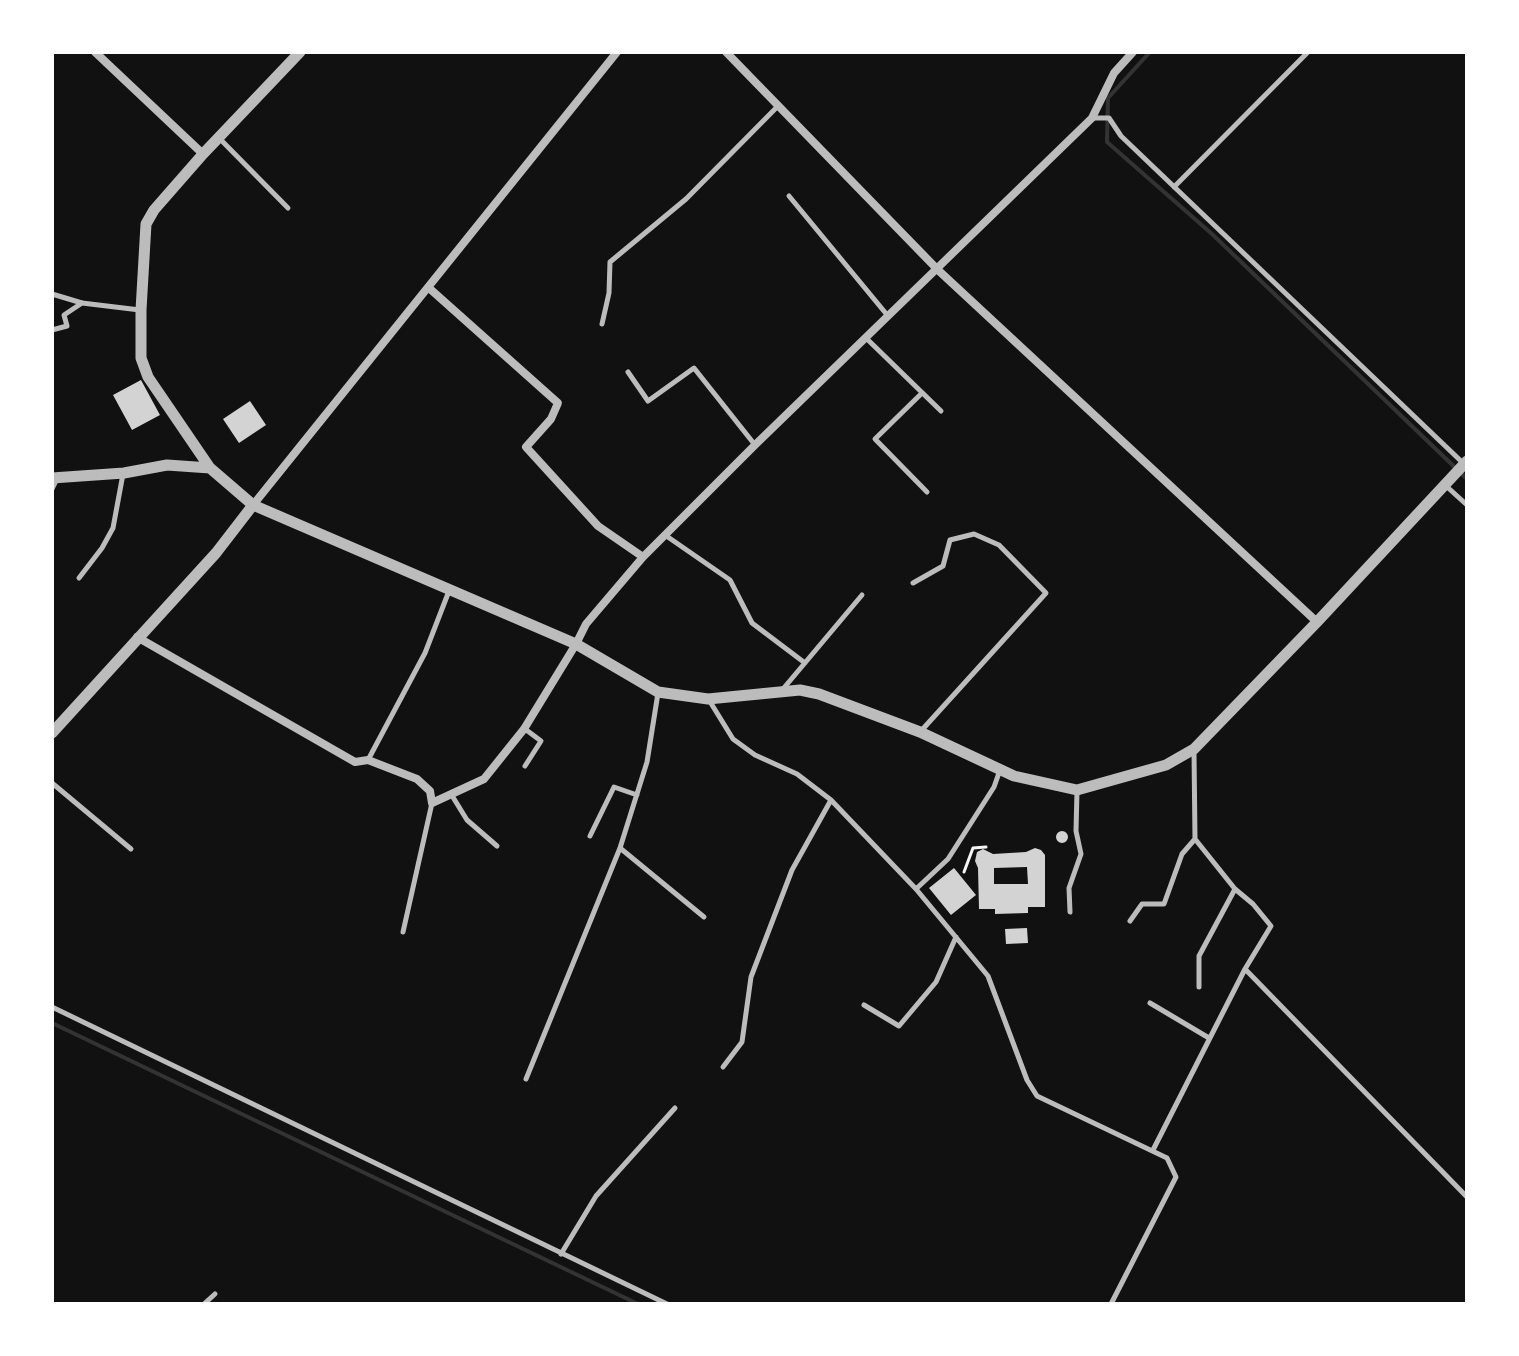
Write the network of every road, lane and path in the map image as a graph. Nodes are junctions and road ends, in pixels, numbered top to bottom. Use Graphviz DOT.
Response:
graph roads {
  1 [pos="95,52"];
  2 [pos="300,52"];
  3 [pos="617,52"];
  4 [pos="726,52"];
  5 [pos="1133,52"];
  6 [pos="1308,52"];
  7 [pos="778,106"];
  8 [pos="1092,118"];
  9 [pos="220,138"];
  10 [pos="203,154"];
  11 [pos="1174,187"];
  12 [pos="789,196"];
  13 [pos="288,208"];
  14 [pos="938,270"];
  15 [pos="429,288"];
  16 [pos="52,294"];
  17 [pos="82,303"];
  18 [pos="141,310"];
  19 [pos="889,317"];
  20 [pos="602,324"];
  21 [pos="52,330"];
  22 [pos="866,338"];
  23 [pos="628,372"];
  24 [pos="922,393"];
  25 [pos="941,411"];
  26 [pos="755,445"];
  27 [pos="1465,464"];
  28 [pos="210,468"];
  29 [pos="124,473"];
  30 [pos="1449,481"];
  31 [pos="54,482"];
  32 [pos="927,492"];
  33 [pos="253,505"];
  34 [pos="1467,505"];
  35 [pos="665,535"];
  36 [pos="643,557"];
  37 [pos="79,578"];
  38 [pos="913,583"];
  39 [pos="449,589"];
  40 [pos="862,595"];
  41 [pos="1317,622"];
  42 [pos="137,637"];
  43 [pos="576,644"];
  44 [pos="805,663"];
  45 [pos="782,691"];
  46 [pos="658,692"];
  47 [pos="708,699"];
  48 [pos="524,729"];
  49 [pos="920,732"];
  50 [pos="52,733"];
  51 [pos="1194,749"];
  52 [pos="368,760"];
  53 [pos="525,766"];
  54 [pos="1000,770"];
  55 [pos="52,783"];
  56 [pos="1077,790"];
  57 [pos="451,794"];
  58 [pos="637,795"];
  59 [pos="831,800"];
  60 [pos="432,803"];
  61 [pos="590,836"];
  62 [pos="1195,839"];
  63 [pos="497,846"];
  64 [pos="986,847"];
  65 [pos="620,848"];
  66 [pos="131,849"];
  67 [pos="964,872"];
  68 [pos="916,889"];
  69 [pos="1235,889"];
  70 [pos="1070,912"];
  71 [pos="704,917"];
  72 [pos="1130,921"];
  73 [pos="403,932"];
  74 [pos="956,937"];
  75 [pos="1245,969"];
  76 [pos="1199,987"];
  77 [pos="1150,1003"];
  78 [pos="864,1005"];
  79 [pos="52,1007"];
  80 [pos="1209,1038"];
  81 [pos="723,1067"];
  82 [pos="526,1079"];
  83 [pos="675,1108"];
  84 [pos="1153,1150"];
  85 [pos="1467,1197"];
  86 [pos="561,1254"];
  87 [pos="215,1294"];
  88 [pos="204,1304"];
  89 [pos="667,1304"];
  90 [pos="1111,1304"];
  1 -- 10 [label="street"];
  2 -- 9 [label="street"];
  3 -- 15 [label="street"];
  4 -- 7 [label="street"];
  5 -- 8 [label="street"];
  6 -- 11 [label="lane"];
  7 -- 14 [label="street"];
  7 -- 20 [label="lane"];
  8 -- 11 [label="lane"];
  8 -- 14 [label="street"];
  9 -- 10 [label="street"];
  9 -- 13 [label="lane"];
  10 -- 18 [label="street"];
  11 -- 27 [label="lane"];
  12 -- 19 [label="lane"];
  14 -- 19 [label="street"];
  14 -- 41 [label="street"];
  15 -- 33 [label="street"];
  15 -- 36 [label="street"];
  16 -- 17 [label="lane"];
  17 -- 18 [label="lane"];
  17 -- 21 [label="lane"];
  18 -- 28 [label="street"];
  19 -- 22 [label="street"];
  22 -- 24 [label="lane"];
  22 -- 26 [label="street"];
  23 -- 26 [label="lane"];
  24 -- 25 [label="lane"];
  24 -- 32 [label="lane"];
  26 -- 35 [label="street"];
  27 -- 30 [label="street"];
  28 -- 29 [label="street"];
  28 -- 33 [label="street"];
  29 -- 31 [label="street"];
  29 -- 37 [label="lane"];
  30 -- 34 [label="lane"];
  30 -- 41 [label="street"];
  33 -- 39 [label="street"];
  33 -- 42 [label="street"];
  35 -- 36 [label="street"];
  35 -- 44 [label="lane"];
  36 -- 43 [label="street"];
  38 -- 49 [label="lane"];
  39 -- 43 [label="street"];
  39 -- 52 [label="lane"];
  40 -- 44 [label="lane"];
  41 -- 51 [label="street"];
  42 -- 50 [label="street"];
  42 -- 52 [label="street"];
  43 -- 46 [label="street"];
  43 -- 48 [label="street"];
  44 -- 45 [label="lane"];
  45 -- 47 [label="street"];
  45 -- 49 [label="street"];
  46 -- 47 [label="street"];
  46 -- 58 [label="lane"];
  47 -- 59 [label="lane"];
  48 -- 53 [label="lane"];
  48 -- 57 [label="street"];
  49 -- 54 [label="street"];
  51 -- 56 [label="street"];
  51 -- 62 [label="lane"];
  52 -- 60 [label="street"];
  54 -- 56 [label="street"];
  54 -- 68 [label="lane"];
  55 -- 66 [label="lane"];
  56 -- 70 [label="lane"];
  57 -- 60 [label="street"];
  57 -- 63 [label="lane"];
  58 -- 61 [label="lane"];
  58 -- 65 [label="lane"];
  59 -- 68 [label="lane"];
  59 -- 81 [label="lane"];
  60 -- 73 [label="lane"];
  62 -- 69 [label="lane"];
  62 -- 72 [label="lane"];
  64 -- 67 [label="path"];
  65 -- 71 [label="lane"];
  65 -- 82 [label="lane"];
  68 -- 74 [label="lane"];
  69 -- 75 [label="lane"];
  69 -- 76 [label="lane"];
  74 -- 78 [label="lane"];
  74 -- 84 [label="lane"];
  75 -- 80 [label="lane"];
  75 -- 85 [label="lane"];
  77 -- 80 [label="lane"];
  79 -- 86 [label="lane"];
  80 -- 84 [label="lane"];
  83 -- 86 [label="lane"];
  84 -- 90 [label="lane"];
  86 -- 89 [label="lane"];
  87 -- 88 [label="lane"];
}
